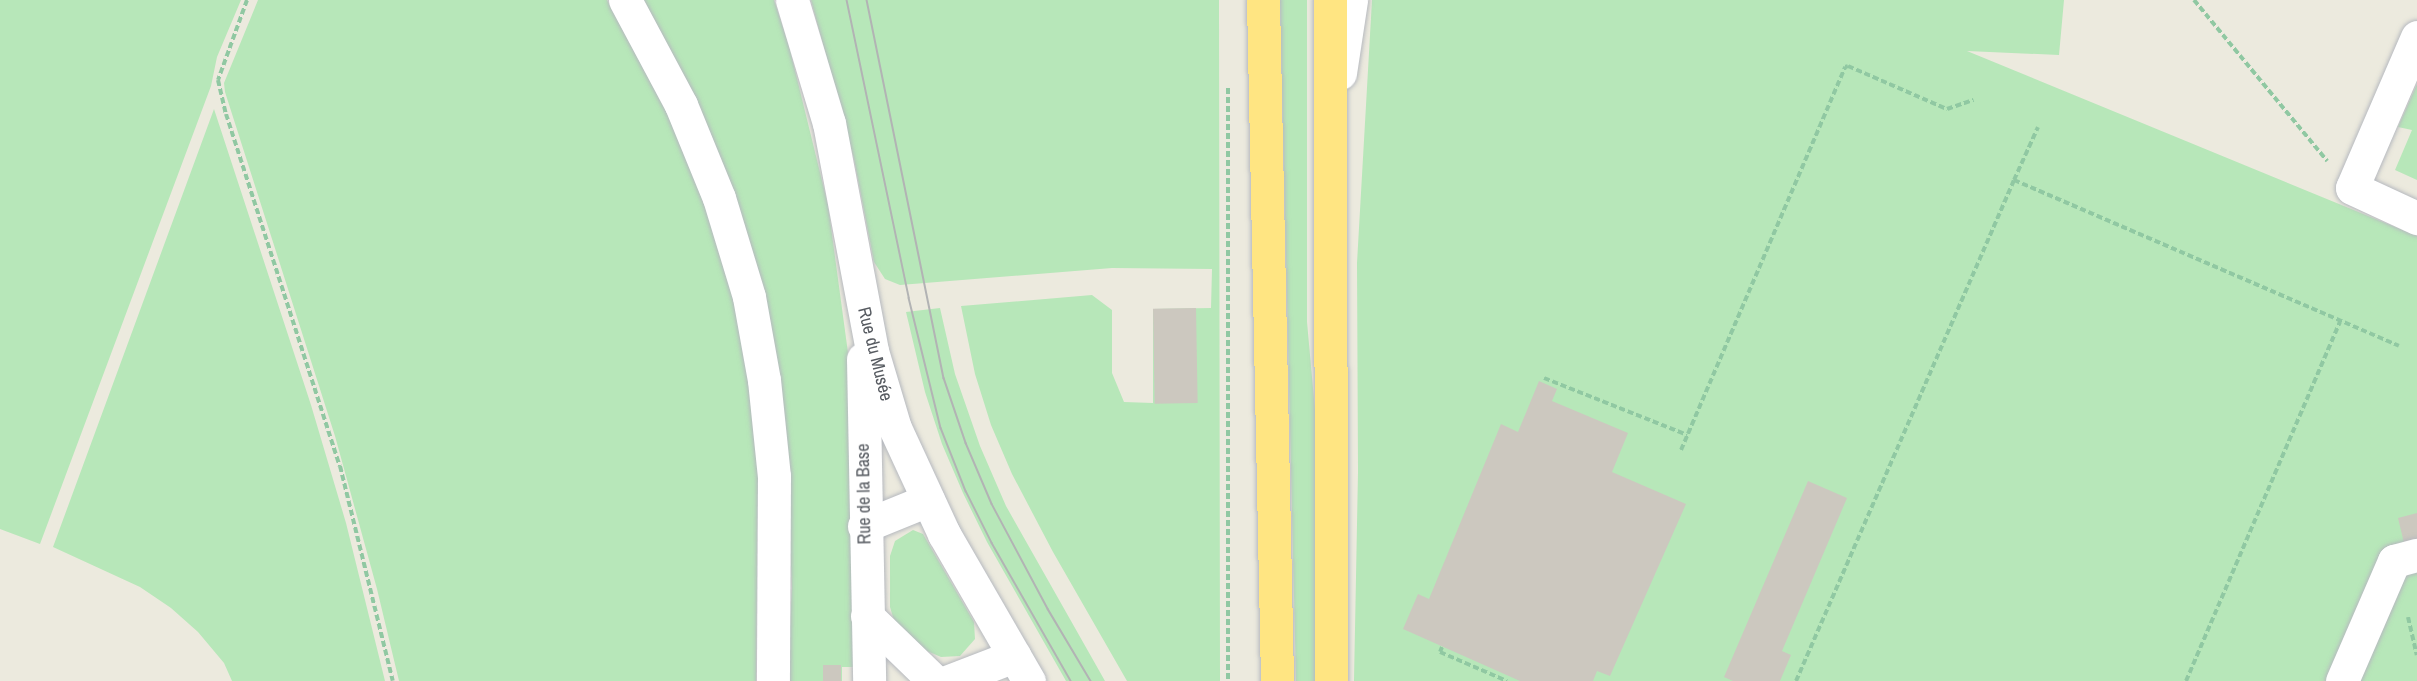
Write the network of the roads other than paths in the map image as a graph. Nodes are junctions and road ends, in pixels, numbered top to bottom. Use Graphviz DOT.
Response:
graph roads {
  1 [pos="625,0"];
  2 [pos="792,0"];
  3 [pos="1263,0"];
  4 [pos="1330,0"];
  5 [pos="1351,0"];
  6 [pos="2417,37"];
  7 [pos="1331,132"];
  8 [pos="2417,218"];
  9 [pos="862,307"];
  10 [pos="928,500"];
  11 [pos="864,526"];
  12 [pos="2417,555"];
  13 [pos="867,616"];
  14 [pos="1021,668"];
  15 [pos="773,681"];
  16 [pos="869,681"];
  17 [pos="934,681"];
  18 [pos="949,681"];
  19 [pos="1277,681"];
  20 [pos="1331,681"];
  21 [pos="2342,681"];
  1 -- 15 [label="street"];
  2 -- 9 [label="street, Rue du Musée"];
  3 -- 19 [label="highway"];
  4 -- 7 [label="highway"];
  5 -- 7 [label="street"];
  6 -- 8 [label="street"];
  7 -- 20 [label="highway"];
  9 -- 10 [label="street, Rue du Musée"];
  9 -- 11 [label="street, Rue de la Base"];
  10 -- 11 [label="street"];
  10 -- 14 [label="street, Rue du Musée"];
  11 -- 13 [label="street, Rue de la Base"];
  12 -- 21 [label="street"];
  13 -- 16 [label="street, Rue de la Base"];
  13 -- 17 [label="street"];
  14 -- 18 [label="street"];
}
